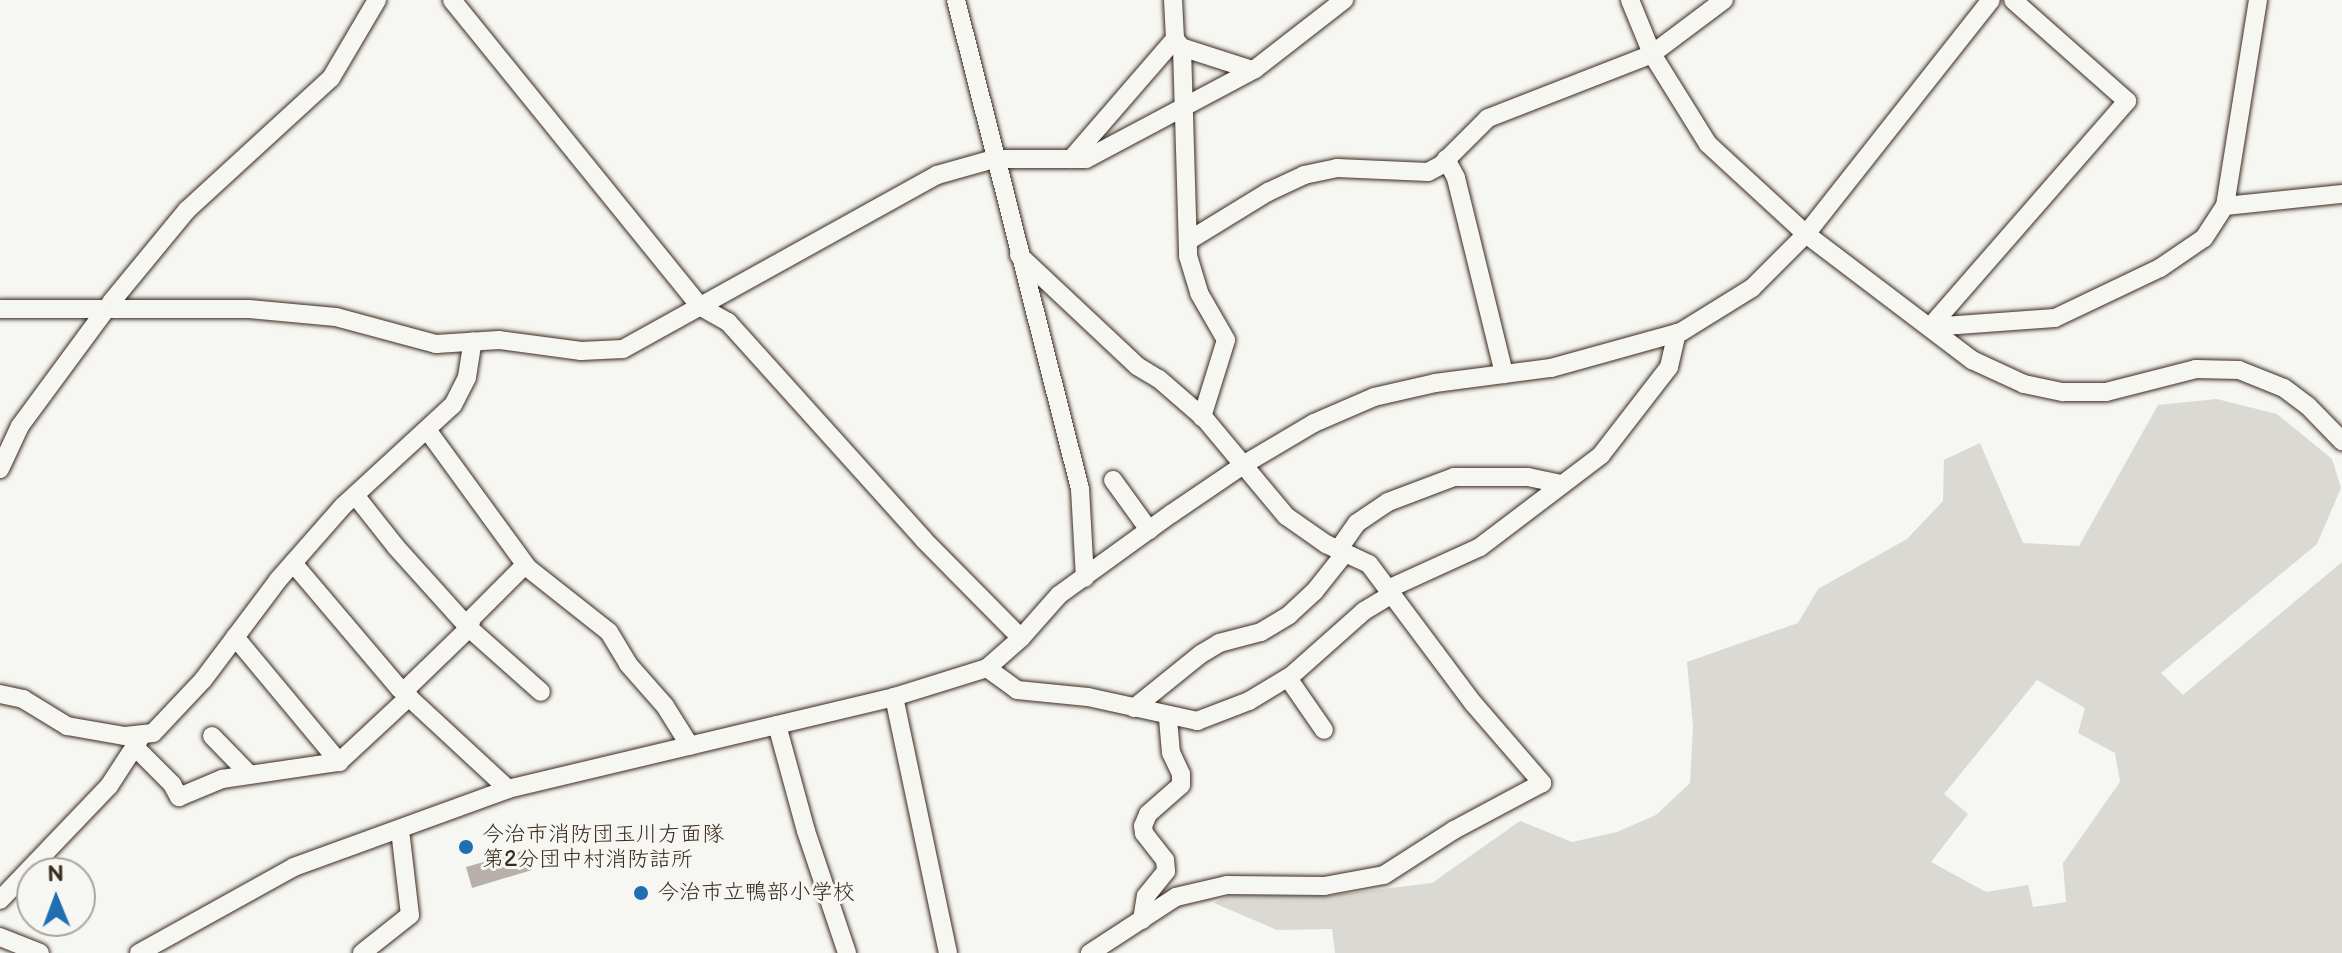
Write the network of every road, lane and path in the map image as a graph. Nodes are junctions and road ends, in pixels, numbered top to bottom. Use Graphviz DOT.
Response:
graph roads {
  1 [pos="377,0"];
  2 [pos="452,0"];
  3 [pos="956,0"];
  4 [pos="1173,0"];
  5 [pos="1344,0"];
  6 [pos="1630,0"];
  7 [pos="1724,0"];
  8 [pos="1991,0"];
  9 [pos="2013,0"];
  10 [pos="2258,0"];
  11 [pos="1178,43"];
  12 [pos="1652,54"];
  13 [pos="1252,70"];
  14 [pos="1185,104"];
  15 [pos="994,159"];
  16 [pos="1071,159"];
  17 [pos="1446,159"];
  18 [pos="2342,194"];
  19 [pos="2225,206"];
  20 [pos="1806,234"];
  21 [pos="1188,241"];
  22 [pos="1019,255"];
  23 [pos="107,307"];
  24 [pos="701,307"];
  25 [pos="0,309"];
  26 [pos="1930,327"];
  27 [pos="1677,333"];
  28 [pos="473,341"];
  29 [pos="1504,374"];
  30 [pos="1202,417"];
  31 [pos="428,431"];
  32 [pos="2342,441"];
  33 [pos="1243,465"];
  34 [pos="0,469"];
  35 [pos="1113,480"];
  36 [pos="1561,484"];
  37 [pos="355,495"];
  38 [pos="1149,530"];
  39 [pos="1341,551"];
  40 [pos="293,563"];
  41 [pos="525,565"];
  42 [pos="1085,578"];
  43 [pos="1390,591"];
  44 [pos="469,628"];
  45 [pos="235,637"];
  46 [pos="1021,638"];
  47 [pos="987,668"];
  48 [pos="1288,678"];
  49 [pos="541,692"];
  50 [pos="0,694"];
  51 [pos="406,694"];
  52 [pos="894,697"];
  53 [pos="1134,708"];
  54 [pos="1168,717"];
  55 [pos="777,725"];
  56 [pos="1324,730"];
  57 [pos="212,736"];
  58 [pos="138,742"];
  59 [pos="690,746"];
  60 [pos="339,762"];
  61 [pos="248,773"];
  62 [pos="508,789"];
  63 [pos="400,830"];
  64 [pos="0,900"];
  65 [pos="1142,920"];
  66 [pos="0,937"];
  67 [pos="40,953"];
  68 [pos="139,953"];
  69 [pos="362,953"];
  70 [pos="847,953"];
  71 [pos="948,953"];
  72 [pos="1090,953"];
  1 -- 23 [label="street"];
  2 -- 24 [label="street"];
  3 -- 15 [label="street"];
  4 -- 11 [label="street"];
  5 -- 13 [label="street"];
  6 -- 12 [label="street"];
  7 -- 12 [label="street"];
  8 -- 20 [label="street"];
  9 -- 26 [label="street"];
  10 -- 19 [label="street"];
  11 -- 13 [label="street"];
  11 -- 14 [label="street"];
  11 -- 16 [label="street"];
  12 -- 17 [label="street"];
  12 -- 20 [label="street"];
  13 -- 14 [label="street"];
  14 -- 16 [label="street"];
  14 -- 21 [label="street"];
  15 -- 16 [label="street"];
  15 -- 22 [label="street"];
  15 -- 24 [label="street"];
  17 -- 21 [label="street"];
  17 -- 29 [label="street"];
  18 -- 19 [label="street"];
  19 -- 26 [label="street"];
  20 -- 26 [label="street"];
  20 -- 27 [label="street"];
  21 -- 30 [label="street"];
  22 -- 30 [label="street"];
  22 -- 42 [label="street"];
  23 -- 25 [label="street"];
  23 -- 28 [label="street"];
  23 -- 34 [label="street"];
  24 -- 28 [label="street"];
  24 -- 46 [label="street"];
  26 -- 32 [label="street"];
  27 -- 29 [label="street"];
  27 -- 36 [label="street"];
  28 -- 31 [label="street"];
  29 -- 33 [label="street"];
  30 -- 33 [label="street"];
  31 -- 37 [label="street"];
  31 -- 41 [label="street"];
  33 -- 38 [label="street"];
  33 -- 39 [label="street"];
  35 -- 38 [label="street"];
  36 -- 39 [label="street"];
  36 -- 43 [label="street"];
  37 -- 40 [label="street"];
  37 -- 44 [label="street"];
  38 -- 42 [label="street"];
  39 -- 43 [label="street"];
  39 -- 53 [label="street"];
  40 -- 45 [label="street"];
  40 -- 51 [label="street"];
  41 -- 44 [label="street"];
  41 -- 59 [label="street"];
  42 -- 46 [label="street"];
  43 -- 48 [label="street"];
  43 -- 65 [label="street"];
  44 -- 49 [label="street"];
  44 -- 51 [label="street"];
  45 -- 58 [label="street"];
  45 -- 60 [label="street"];
  46 -- 47 [label="street"];
  47 -- 52 [label="street"];
  47 -- 53 [label="street"];
  48 -- 54 [label="street"];
  48 -- 56 [label="street"];
  50 -- 58 [label="street"];
  51 -- 60 [label="street"];
  51 -- 62 [label="street"];
  52 -- 55 [label="street"];
  52 -- 71 [label="street"];
  53 -- 54 [label="street"];
  54 -- 65 [label="street"];
  55 -- 59 [label="street"];
  55 -- 70 [label="street"];
  57 -- 61 [label="street"];
  58 -- 61 [label="street"];
  58 -- 64 [label="street"];
  59 -- 62 [label="street"];
  60 -- 61 [label="street"];
  62 -- 63 [label="street"];
  63 -- 68 [label="street"];
  63 -- 69 [label="street"];
  65 -- 72 [label="street"];
  66 -- 67 [label="street"];
}
